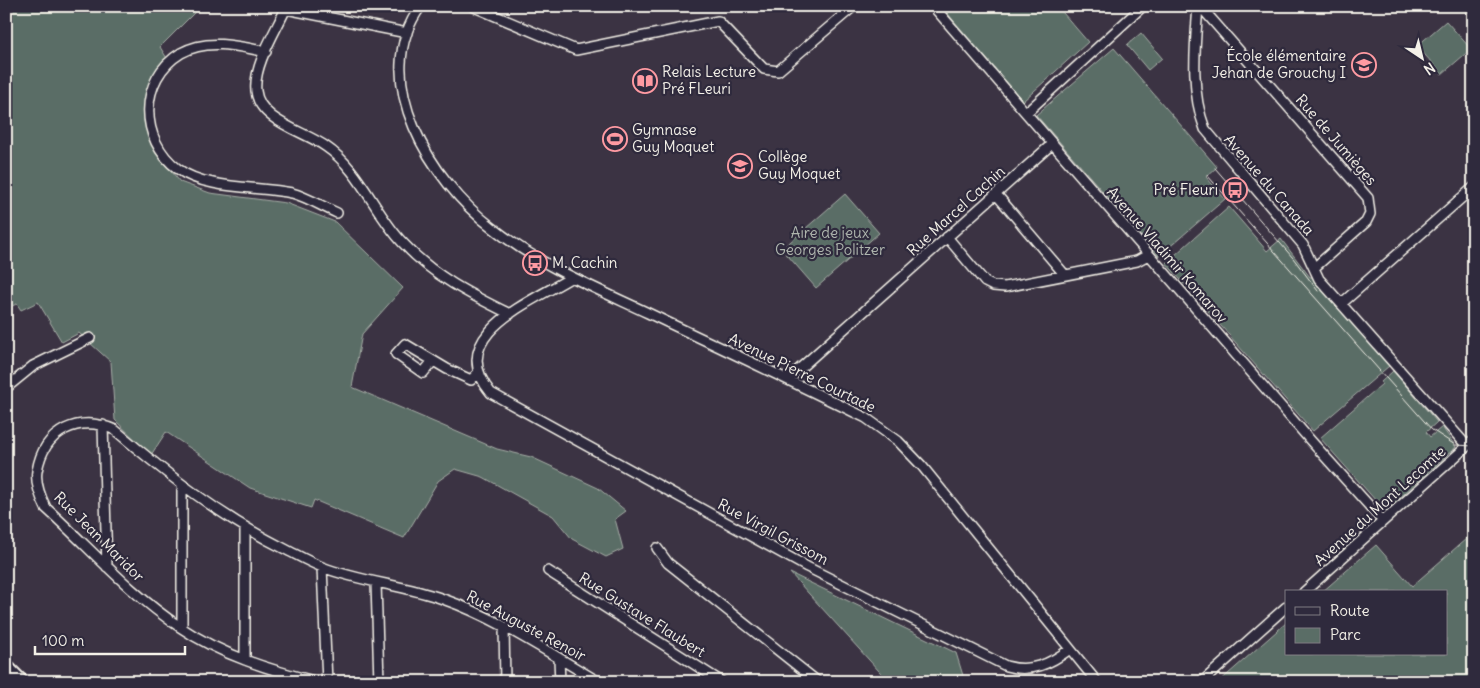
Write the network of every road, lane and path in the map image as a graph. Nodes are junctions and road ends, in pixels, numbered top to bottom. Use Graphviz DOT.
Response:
graph roads {
  1 [pos="421,6"];
  2 [pos="472,6"];
  3 [pos="854,6"];
  4 [pos="932,6"];
  5 [pos="1143,6"];
  6 [pos="1199,6"];
  7 [pos="1470,6"];
  8 [pos="288,7"];
  9 [pos="1474,8"];
  10 [pos="407,33"];
  11 [pos="266,52"];
  12 [pos="1026,113"];
  13 [pos="1052,144"];
  14 [pos="1474,187"];
  15 [pos="996,194"];
  16 [pos="337,213"];
  17 [pos="947,237"];
  18 [pos="1148,254"];
  19 [pos="1314,268"];
  20 [pos="1065,275"];
  21 [pos="572,277"];
  22 [pos="1341,304"];
  23 [pos="510,314"];
  24 [pos="90,338"];
  25 [pos="433,361"];
  26 [pos="478,373"];
  27 [pos="788,380"];
  28 [pos="6,388"];
  29 [pos="102,425"];
  30 [pos="1470,443"];
  31 [pos="182,486"];
  32 [pos="1382,520"];
  33 [pos="245,528"];
  34 [pos="657,548"];
  35 [pos="107,567"];
  36 [pos="322,567"];
  37 [pos="548,571"];
  38 [pos="376,583"];
  39 [pos="1306,590"];
  40 [pos="1285,608"];
  41 [pos="504,627"];
  42 [pos="182,628"];
  43 [pos="1070,649"];
  44 [pos="559,658"];
  45 [pos="245,660"];
  46 [pos="6,666"];
  47 [pos="22,682"];
  48 [pos="318,682"];
  49 [pos="327,682"];
  50 [pos="379,682"];
  51 [pos="505,682"];
  52 [pos="560,682"];
  53 [pos="599,682"];
  54 [pos="722,682"];
  55 [pos="818,682"];
  56 [pos="1097,682"];
  57 [pos="1202,682"];
  1 -- 10 [label="street, Avenue Pierre Courtade"];
  2 -- 3 [label="street"];
  4 -- 12 [label="street, Avenue Vladimir Komarov"];
  5 -- 12 [label="street"];
  6 -- 19 [label="street, Avenue du Canada"];
  6 -- 19 [label="street, Rue de Jumièges"];
  7 -- 9 [label="street"];
  8 -- 10 [label="street"];
  8 -- 11 [label="street"];
  10 -- 21 [label="street, Avenue Pierre Courtade"];
  11 -- 16 [label="street"];
  11 -- 23 [label="street"];
  12 -- 13 [label="street, Avenue Vladimir Komarov"];
  13 -- 15 [label="street, Rue Marcel Cachin"];
  13 -- 18 [label="street, Avenue Vladimir Komarov"];
  14 -- 22 [label="street"];
  15 -- 17 [label="street, Rue Marcel Cachin"];
  15 -- 20 [label="street"];
  17 -- 20 [label="street"];
  17 -- 27 [label="street, Rue Marcel Cachin"];
  18 -- 20 [label="street"];
  18 -- 32 [label="street, Avenue Vladimir Komarov"];
  19 -- 22 [label="street, Avenue du Canada"];
  21 -- 23 [label="street"];
  21 -- 27 [label="street, Avenue Pierre Courtade"];
  22 -- 30 [label="street, Avenue du Canada"];
  23 -- 26 [label="street"];
  24 -- 28 [label="street"];
  25 -- 26 [label="street"];
  26 -- 43 [label="street, Rue Virgil Grissom"];
  27 -- 43 [label="street, Avenue Pierre Courtade"];
  29 -- 31 [label="street, Rue Jean Maridor"];
  29 -- 35 [label="street"];
  29 -- 35 [label="street, Rue Jean Maridor"];
  30 -- 32 [label="street, Avenue du Mont Lecomte"];
  31 -- 33 [label="street, Rue Jean Maridor"];
  31 -- 42 [label="street"];
  32 -- 39 [label="street, Avenue du Mont Lecomte"];
  33 -- 36 [label="street, Rue Jean Maridor"];
  33 -- 45 [label="street"];
  34 -- 55 [label="street"];
  35 -- 42 [label="street, Rue Jean Maridor"];
  36 -- 38 [label="street, Rue Auguste Renoir"];
  36 -- 49 [label="street"];
  37 -- 54 [label="street, Rue Gustave Flaubert"];
  38 -- 41 [label="street, Rue Auguste Renoir"];
  38 -- 50 [label="street"];
  40 -- 57 [label="street"];
  41 -- 44 [label="street, Rue Auguste Renoir"];
  41 -- 51 [label="street"];
  42 -- 45 [label="street, Rue Jean Maridor"];
  43 -- 56 [label="street, Avenue Pierre Courtade"];
  44 -- 52 [label="street"];
  44 -- 53 [label="street, Rue Auguste Renoir"];
  45 -- 48 [label="street, Rue Jean Maridor"];
  46 -- 47 [label="street"];
}
